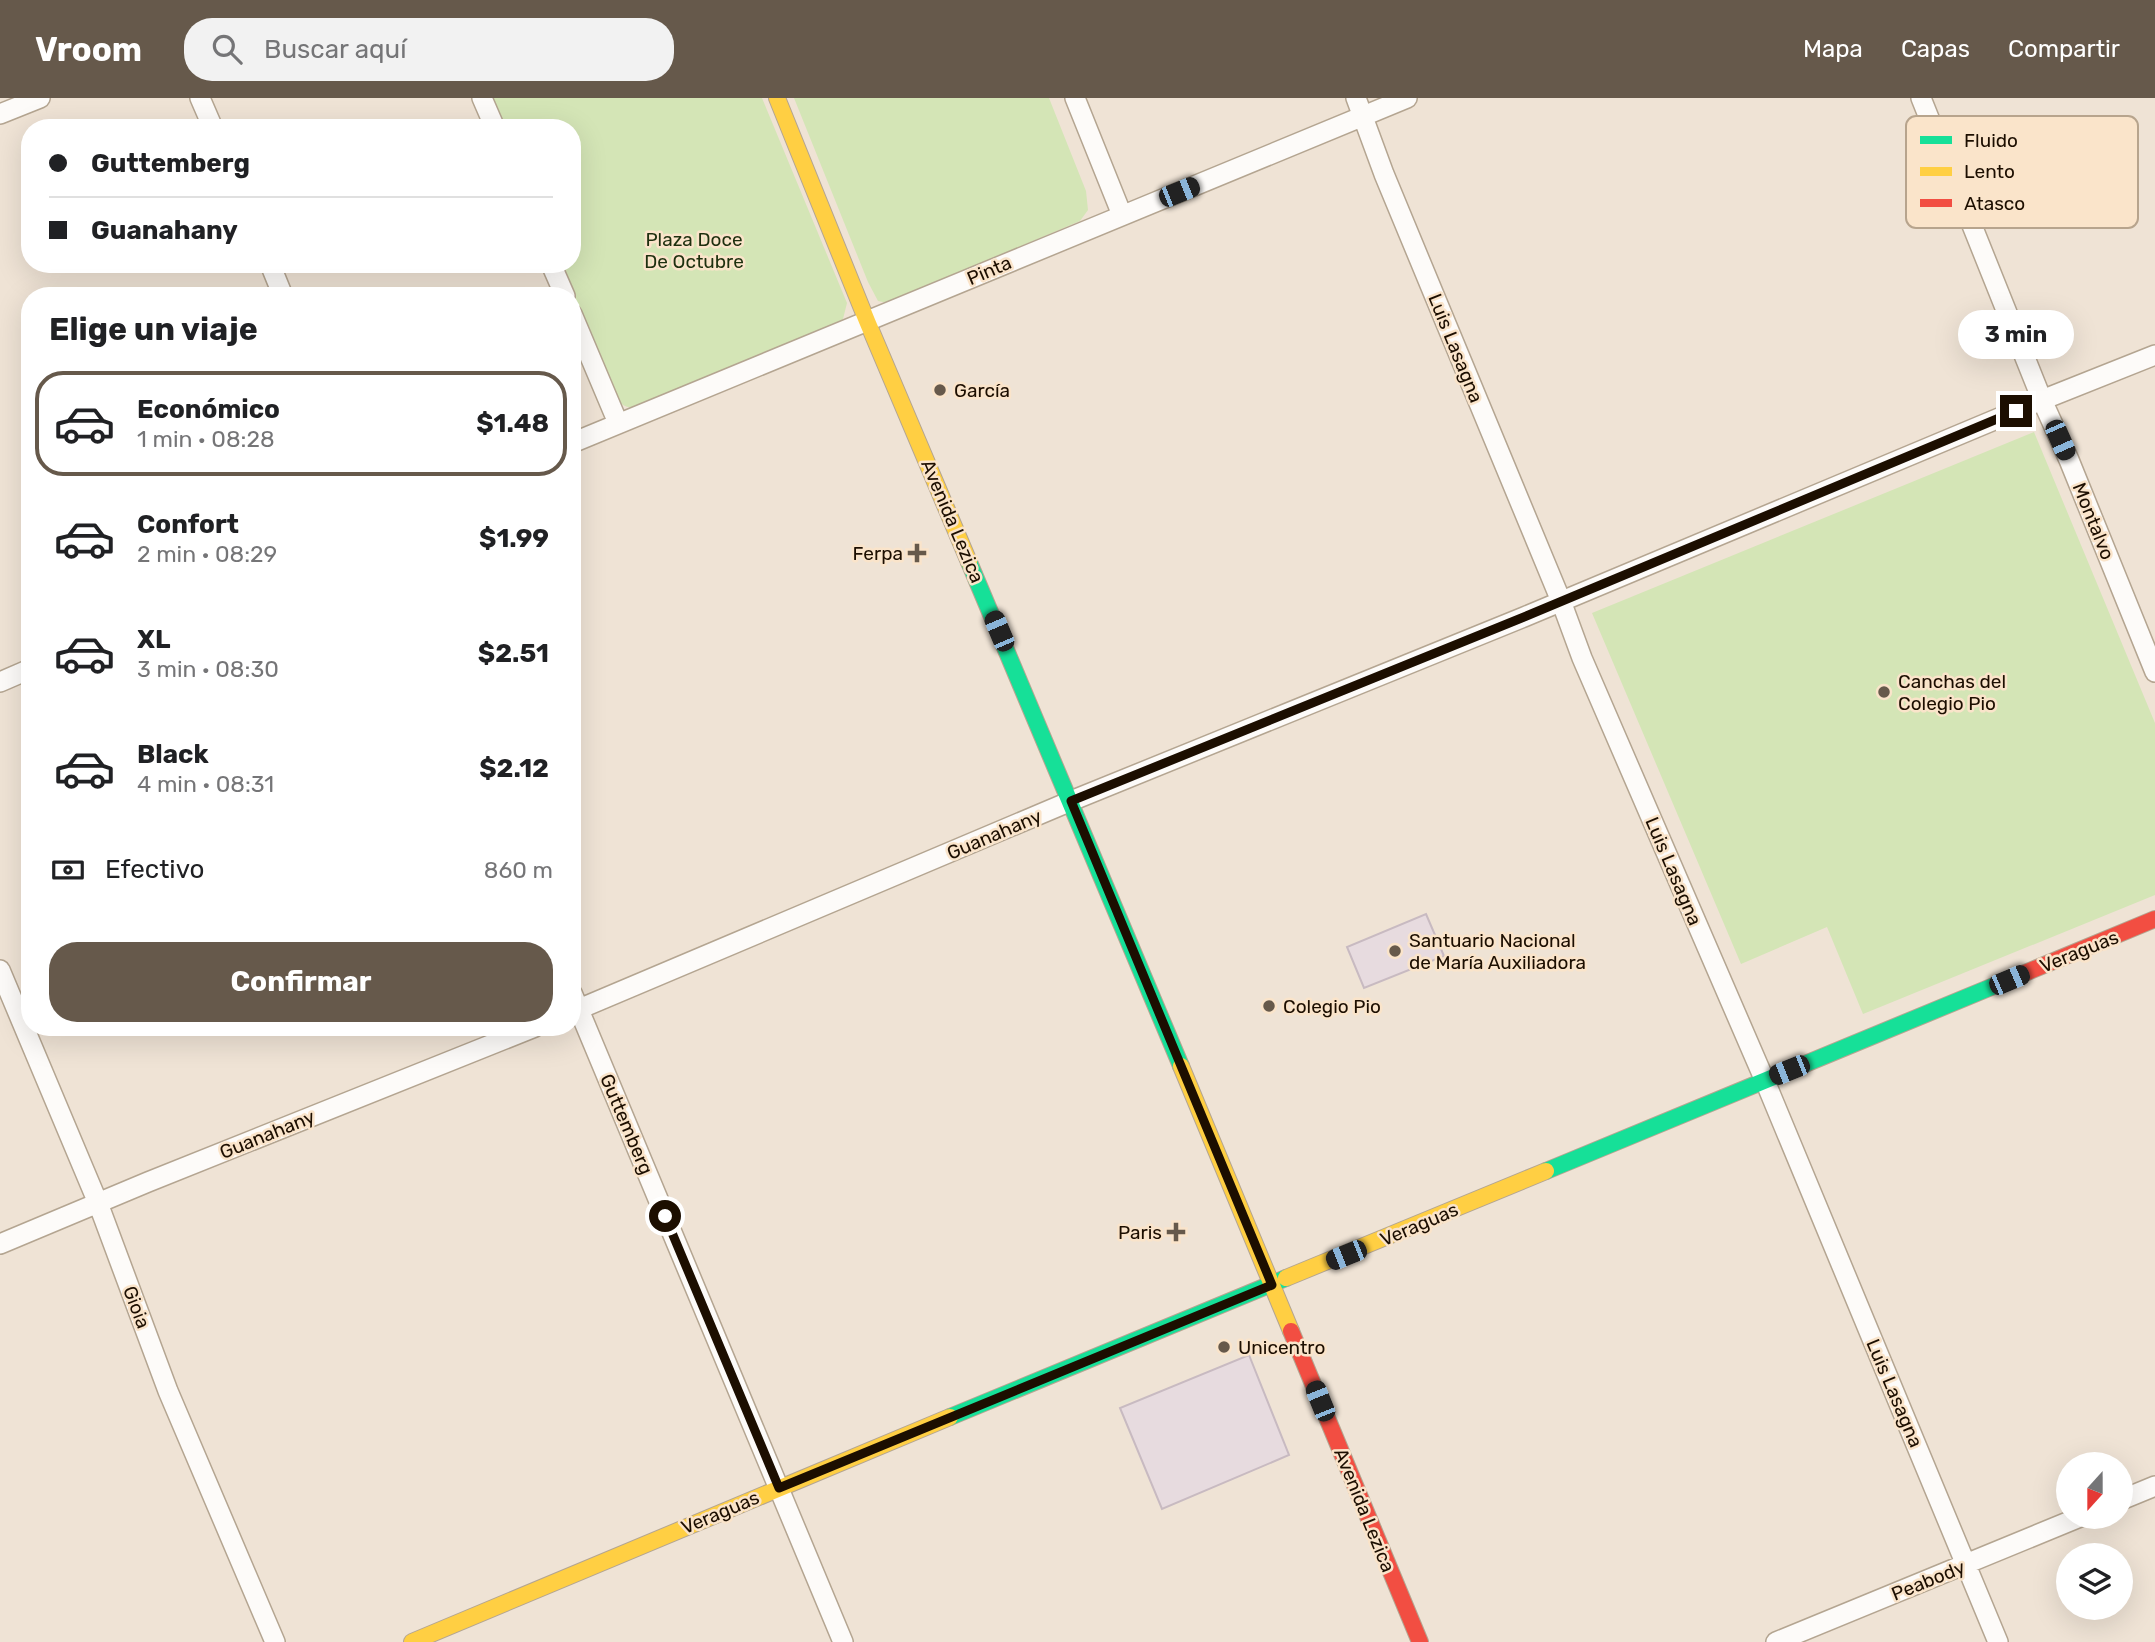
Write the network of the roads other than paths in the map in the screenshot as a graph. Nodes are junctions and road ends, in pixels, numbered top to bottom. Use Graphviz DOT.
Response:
graph roads {
  1 [pos="40,98"];
  2 [pos="200,98"];
  3 [pos="482,98"];
  4 [pos="777,98"];
  5 [pos="1075,98"];
  6 [pos="1407,98"];
  7 [pos="1922,98"];
  8 [pos="1360,107"];
  9 [pos="0,114"];
  10 [pos="1929,116"];
  11 [pos="209,119"];
  12 [pos="491,119"];
  13 [pos="1122,215"];
  14 [pos="1974,228"];
  15 [pos="867,321"];
  16 [pos="581,336"];
  17 [pos="2155,355"];
  18 [pos="2042,400"];
  19 [pos="618,424"];
  20 [pos="581,439"];
  21 [pos="1561,601"];
  22 [pos="2155,672"];
  23 [pos="21,673"];
  24 [pos="0,682"];
  25 [pos="1071,801"];
  26 [pos="2155,919"];
  27 [pos="0,970"];
  28 [pos="581,1003"];
  29 [pos="581,1019"];
  30 [pos="21,1020"];
  31 [pos="28,1036"];
  32 [pos="513,1036"];
  33 [pos="1765,1080"];
  34 [pos="98,1203"];
  35 [pos="0,1244"];
  36 [pos="1272,1285"];
  37 [pos="2155,1486"];
  38 [pos="779,1488"];
  39 [pos="2133,1495"];
  40 [pos="2056,1527"];
  41 [pos="1966,1564"];
  42 [pos="275,1642"];
  43 [pos="412,1642"];
  44 [pos="843,1642"];
  45 [pos="1420,1642"];
  46 [pos="1776,1642"];
  47 [pos="1998,1642"];
  1 -- 9 [label="street"];
  2 -- 11 [label="street"];
  3 -- 12 [label="street"];
  4 -- 15 [label="street, Avenida Lezica"];
  5 -- 13 [label="street"];
  6 -- 8 [label="street, Pinta"];
  7 -- 10 [label="street, Montalvo"];
  8 -- 13 [label="street, Pinta"];
  8 -- 21 [label="street, Luis Lasagna"];
  13 -- 15 [label="street, Pinta"];
  14 -- 18 [label="street, Montalvo"];
  15 -- 19 [label="street, Pinta"];
  15 -- 25 [label="street, Avenida Lezica"];
  16 -- 19 [label="street"];
  17 -- 18 [label="street, Guanahany"];
  18 -- 21 [label="street, Guanahany"];
  18 -- 22 [label="street, Montalvo"];
  19 -- 20 [label="street, Pinta"];
  21 -- 25 [label="street, Guanahany"];
  21 -- 33 [label="street, Luis Lasagna"];
  23 -- 24 [label="street"];
  25 -- 28 [label="street, Guanahany"];
  25 -- 36 [label="street, Avenida Lezica"];
  26 -- 33 [label="street, Veraguas"];
  27 -- 30 [label="street, Gioia"];
  29 -- 38 [label="street, Guttemberg"];
  31 -- 34 [label="street, Gioia"];
  32 -- 34 [label="street, Guanahany"];
  33 -- 36 [label="street, Veraguas"];
  33 -- 41 [label="street, Luis Lasagna"];
  34 -- 35 [label="street, Guanahany"];
  34 -- 42 [label="street, Gioia"];
  36 -- 38 [label="street, Veraguas"];
  36 -- 45 [label="street, Avenida Lezica"];
  37 -- 39 [label="street"];
  38 -- 43 [label="street, Veraguas"];
  38 -- 44 [label="street, Guttemberg"];
  40 -- 41 [label="street, Peabody"];
  41 -- 46 [label="street, Peabody"];
  41 -- 47 [label="street, Luis Lasagna"];
}
